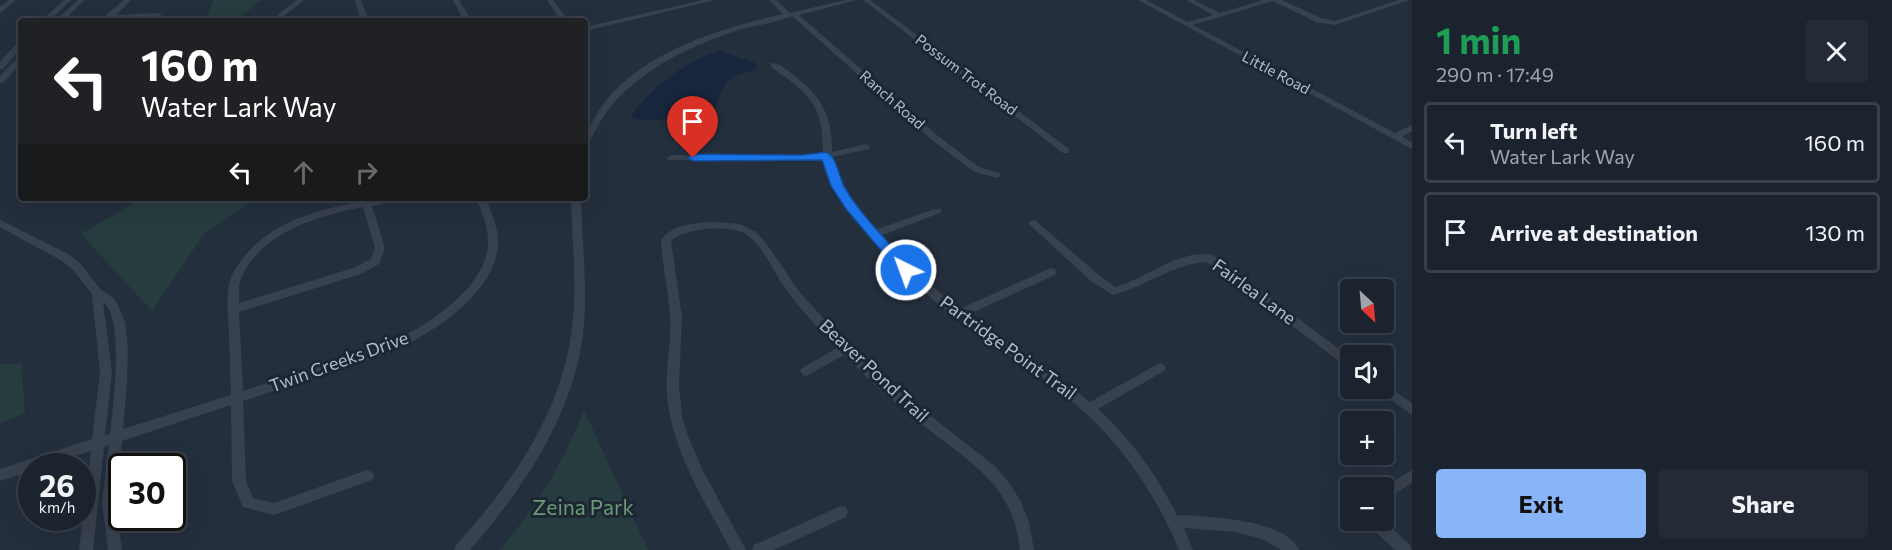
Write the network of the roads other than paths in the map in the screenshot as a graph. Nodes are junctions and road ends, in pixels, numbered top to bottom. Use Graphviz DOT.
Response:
graph roads {
  1 [pos="13,0"];
  2 [pos="68,0"];
  3 [pos="82,0"];
  4 [pos="128,0"];
  5 [pos="301,0"];
  6 [pos="358,0"];
  7 [pos="456,0"];
  8 [pos="550,0"];
  9 [pos="712,0"];
  10 [pos="771,0"];
  11 [pos="854,0"];
  12 [pos="867,0"];
  13 [pos="1141,0"];
  14 [pos="1189,0"];
  15 [pos="1270,0"];
  16 [pos="1276,0"];
  17 [pos="1406,0"];
  18 [pos="0,11"];
  19 [pos="158,15"];
  20 [pos="792,15"];
  21 [pos="1219,15"];
  22 [pos="48,18"];
  23 [pos="62,18"];
  24 [pos="108,18"];
  25 [pos="120,18"];
  26 [pos="280,18"];
  27 [pos="364,18"];
  28 [pos="466,18"];
  29 [pos="563,18"];
  30 [pos="1187,25"];
  31 [pos="588,28"];
  32 [pos="18,47"];
  33 [pos="18,62"];
  34 [pos="774,65"];
  35 [pos="0,67"];
  36 [pos="0,81"];
  37 [pos="1412,128"];
  38 [pos="588,135"];
  39 [pos="1395,137"];
  40 [pos="1412,146"];
  41 [pos="866,147"];
  42 [pos="1066,151"];
  43 [pos="826,156"];
  44 [pos="671,158"];
  45 [pos="996,175"];
  46 [pos="381,201"];
  47 [pos="481,201"];
  48 [pos="576,201"];
  49 [pos="366,204"];
  50 [pos="937,211"];
  51 [pos="0,222"];
  52 [pos="1033,223"];
  53 [pos="873,235"];
  54 [pos="1051,272"];
  55 [pos="97,292"];
  56 [pos="234,309"];
  57 [pos="959,314"];
  58 [pos="845,350"];
  59 [pos="1340,356"];
  60 [pos="1160,368"];
  61 [pos="806,371"];
  62 [pos="1394,396"];
  63 [pos="236,397"];
  64 [pos="1089,408"];
  65 [pos="1412,410"];
  66 [pos="115,439"];
  67 [pos="97,444"];
  68 [pos="0,475"];
  69 [pos="367,476"];
  70 [pos="1412,476"];
  71 [pos="1394,488"];
  72 [pos="841,512"];
  73 [pos="1175,520"];
  74 [pos="1385,531"];
  75 [pos="86,550"];
  76 [pos="114,550"];
  77 [pos="461,550"];
  78 [pos="739,550"];
  79 [pos="759,550"];
  80 [pos="1027,550"];
  81 [pos="1186,550"];
  82 [pos="1292,550"];
  83 [pos="1405,550"];
  1 -- 18 [label="street"];
  2 -- 22 [label="street"];
  3 -- 23 [label="street"];
  4 -- 24 [label="street"];
  5 -- 26 [label="street"];
  6 -- 27 [label="street"];
  7 -- 28 [label="street"];
  8 -- 29 [label="street"];
  9 -- 31 [label="street"];
  10 -- 20 [label="street, Ranch Road"];
  11 -- 20 [label="street"];
  12 -- 42 [label="street, Possum Trot Road"];
  13 -- 30 [label="street, Little Road"];
  14 -- 21 [label="street"];
  15 -- 21 [label="street"];
  16 -- 17 [label="street"];
  19 -- 25 [label="street"];
  20 -- 38 [label="street"];
  20 -- 45 [label="street, Ranch Road"];
  21 -- 30 [label="street"];
  30 -- 39 [label="street, Little Road"];
  32 -- 35 [label="street"];
  33 -- 36 [label="street"];
  34 -- 43 [label="street, Partridge Point Trail"];
  37 -- 39 [label="street"];
  39 -- 40 [label="street, Little Road"];
  41 -- 43 [label="street"];
  43 -- 44 [label="street"];
  43 -- 53 [label="street, Partridge Point Trail"];
  46 -- 49 [label="street"];
  47 -- 63 [label="street, Twin Creeks Drive"];
  48 -- 77 [label="street"];
  49 -- 56 [label="street"];
  49 -- 56 [label="street"];
  50 -- 53 [label="street"];
  51 -- 55 [label="street"];
  52 -- 59 [label="street, Fairlea Lane"];
  53 -- 57 [label="street, Partridge Point Trail"];
  54 -- 57 [label="street"];
  55 -- 66 [label="street"];
  55 -- 67 [label="street"];
  56 -- 63 [label="street"];
  57 -- 64 [label="street, Partridge Point Trail"];
  58 -- 61 [label="street"];
  58 -- 78 [label="street, Beaver Pond Trail"];
  58 -- 80 [label="street, Beaver Pond Trail"];
  60 -- 64 [label="street"];
  62 -- 65 [label="street"];
  63 -- 66 [label="street, Twin Creeks Drive"];
  63 -- 69 [label="street"];
  64 -- 73 [label="street, Partridge Point Trail"];
  66 -- 67 [label="street, Twin Creeks Drive"];
  66 -- 76 [label="street"];
  67 -- 68 [label="street, Twin Creeks Drive"];
  67 -- 75 [label="street"];
  70 -- 71 [label="street"];
  72 -- 79 [label="street"];
  73 -- 81 [label="street, Partridge Point Trail"];
  73 -- 82 [label="street"];
  74 -- 83 [label="street"];
}
